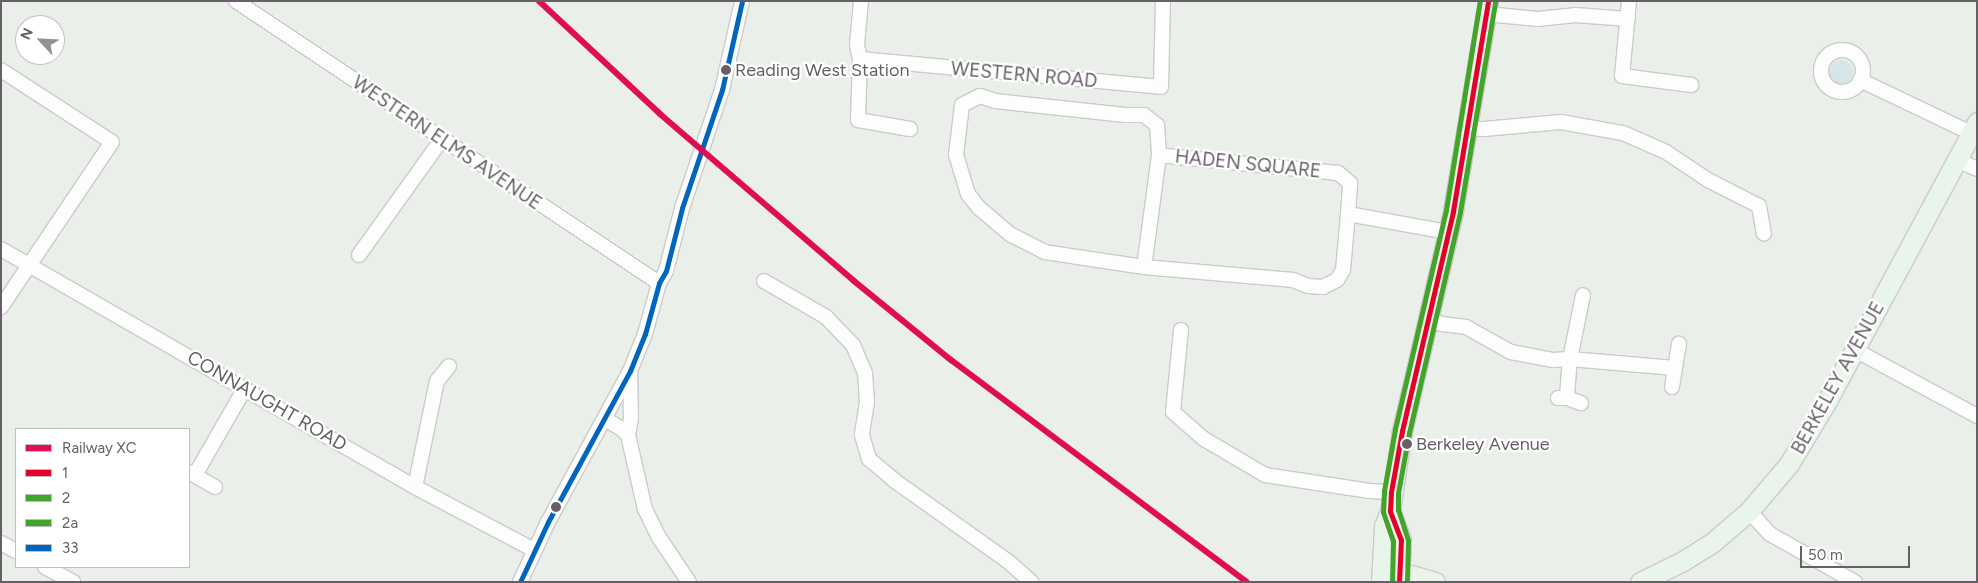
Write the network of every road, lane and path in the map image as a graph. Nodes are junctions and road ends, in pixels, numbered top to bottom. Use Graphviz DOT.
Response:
graph roads {
  1 [pos="236,1"];
  2 [pos="742,1"];
  3 [pos="861,1"];
  4 [pos="1162,1"];
  5 [pos="1629,1"];
  6 [pos="1487,8"];
  7 [pos="1628,19"];
  8 [pos="860,59"];
  9 [pos="1,70"];
  10 [pos="1860,80"];
  11 [pos="1691,85"];
  12 [pos="1468,128"];
  13 [pos="1974,128"];
  14 [pos="910,129"];
  15 [pos="442,140"];
  16 [pos="1159,155"];
  17 [pos="1957,160"];
  18 [pos="1977,170"];
  19 [pos="1348,214"];
  20 [pos="1448,232"];
  21 [pos="1764,234"];
  22 [pos="1,250"];
  23 [pos="358,255"];
  24 [pos="29,266"];
  25 [pos="1144,267"];
  26 [pos="764,281"];
  27 [pos="659,283"];
  28 [pos="1583,295"];
  29 [pos="1,307"];
  30 [pos="1429,319"];
  31 [pos="1181,330"];
  32 [pos="1679,344"];
  33 [pos="1855,350"];
  34 [pos="1570,359"];
  35 [pos="449,366"];
  36 [pos="1675,368"];
  37 [pos="630,371"];
  38 [pos="1672,387"];
  39 [pos="245,388"];
  40 [pos="1581,403"];
  41 [pos="1977,416"];
  42 [pos="605,419"];
  43 [pos="628,435"];
  44 [pos="192,473"];
  45 [pos="215,487"];
  46 [pos="415,487"];
  47 [pos="1391,492"];
  48 [pos="1749,511"];
  49 [pos="1,543"];
  50 [pos="15,550"];
  51 [pos="534,550"];
  52 [pos="47,568"];
  53 [pos="1390,579"];
  54 [pos="73,582"];
  55 [pos="520,582"];
  56 [pos="688,582"];
  57 [pos="1031,582"];
  58 [pos="1436,582"];
  59 [pos="1640,582"];
  60 [pos="1855,582"];
  1 -- 15 [label="street, WESTERN ELMS AVENUE"];
  2 -- 27 [label="street"];
  3 -- 8 [label="street"];
  4 -- 8 [label="street, WESTERN ROAD"];
  5 -- 7 [label="street"];
  6 -- 7 [label="street"];
  6 -- 12 [label="main road"];
  7 -- 11 [label="street"];
  8 -- 14 [label="street"];
  9 -- 24 [label="street"];
  10 -- 13 [label="street"];
  12 -- 20 [label="main road"];
  12 -- 21 [label="street"];
  13 -- 17 [label="main road, BERKELEY AVENUE"];
  15 -- 23 [label="street"];
  15 -- 27 [label="street, WESTERN ELMS AVENUE"];
  16 -- 19 [label="street, HADEN SQUARE"];
  16 -- 25 [label="street, HADEN SQUARE"];
  16 -- 25 [label="street"];
  17 -- 18 [label="street"];
  17 -- 33 [label="main road, BERKELEY AVENUE"];
  19 -- 20 [label="street"];
  19 -- 25 [label="street, HADEN SQUARE"];
  20 -- 30 [label="main road"];
  22 -- 24 [label="street, CONNAUGHT ROAD"];
  24 -- 29 [label="street"];
  24 -- 39 [label="street, CONNAUGHT ROAD"];
  26 -- 57 [label="street"];
  27 -- 37 [label="street"];
  28 -- 34 [label="street"];
  30 -- 34 [label="street"];
  30 -- 47 [label="main road"];
  31 -- 47 [label="street"];
  32 -- 36 [label="street"];
  33 -- 41 [label="street"];
  33 -- 48 [label="main road, BERKELEY AVENUE"];
  34 -- 36 [label="street"];
  34 -- 40 [label="street"];
  35 -- 46 [label="street"];
  36 -- 38 [label="street"];
  37 -- 42 [label="street"];
  37 -- 43 [label="street"];
  39 -- 44 [label="street"];
  39 -- 46 [label="street, CONNAUGHT ROAD"];
  42 -- 43 [label="street"];
  42 -- 51 [label="street"];
  43 -- 56 [label="street"];
  44 -- 45 [label="street"];
  46 -- 51 [label="street, CONNAUGHT ROAD"];
  47 -- 53 [label="main road"];
  48 -- 59 [label="main road, BERKELEY AVENUE"];
  48 -- 60 [label="street"];
  49 -- 50 [label="street"];
  51 -- 55 [label="street"];
  52 -- 54 [label="street"];
  53 -- 58 [label="main road"];
}
